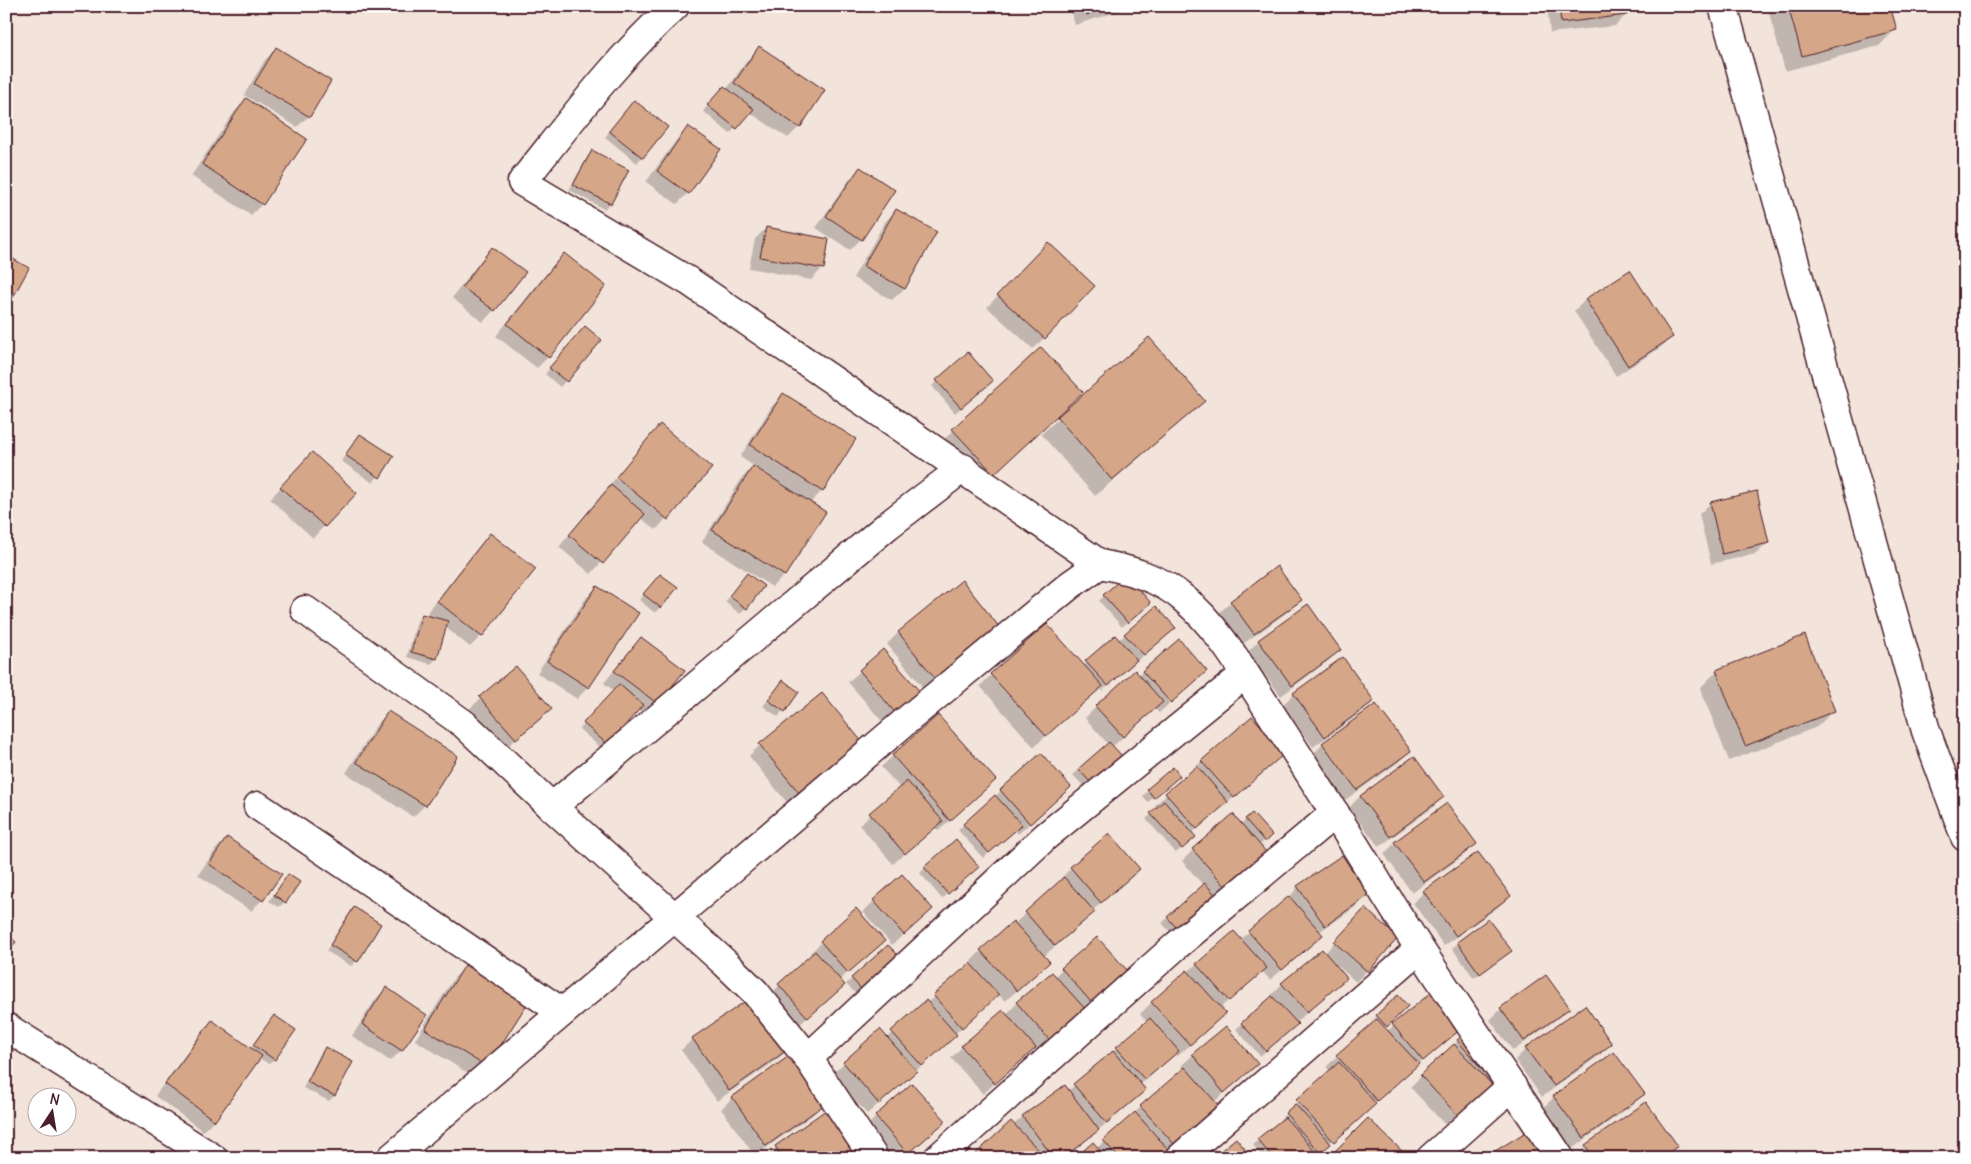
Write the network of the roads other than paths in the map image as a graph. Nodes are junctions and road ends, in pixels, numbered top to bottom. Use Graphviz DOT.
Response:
graph roads {
  1 [pos="675,6"];
  2 [pos="1723,6"];
  3 [pos="963,468"];
  4 [pos="1100,564"];
  5 [pos="305,610"];
  6 [pos="1245,674"];
  7 [pos="258,806"];
  8 [pos="552,807"];
  9 [pos="1335,812"];
  10 [pos="1965,837"];
  11 [pos="675,918"];
  12 [pos="1419,949"];
  13 [pos="562,1012"];
  14 [pos="6,1027"];
  15 [pos="808,1058"];
  16 [pos="1512,1086"];
  17 [pos="213,1158"];
  18 [pos="390,1158"];
  19 [pos="874,1158"];
  20 [pos="938,1158"];
  21 [pos="1180,1158"];
  22 [pos="1430,1158"];
  23 [pos="1560,1158"];
  1 -- 3 [label="street"];
  2 -- 10 [label="street"];
  3 -- 4 [label="street"];
  3 -- 8 [label="street"];
  4 -- 6 [label="street"];
  4 -- 11 [label="street"];
  5 -- 8 [label="street"];
  6 -- 9 [label="street"];
  6 -- 15 [label="street"];
  7 -- 13 [label="street"];
  8 -- 11 [label="street"];
  9 -- 12 [label="street"];
  9 -- 20 [label="street"];
  11 -- 13 [label="street"];
  11 -- 15 [label="street"];
  12 -- 16 [label="street"];
  12 -- 21 [label="street"];
  13 -- 18 [label="street"];
  14 -- 17 [label="street"];
  15 -- 19 [label="street"];
  16 -- 22 [label="street"];
  16 -- 23 [label="street"];
}
